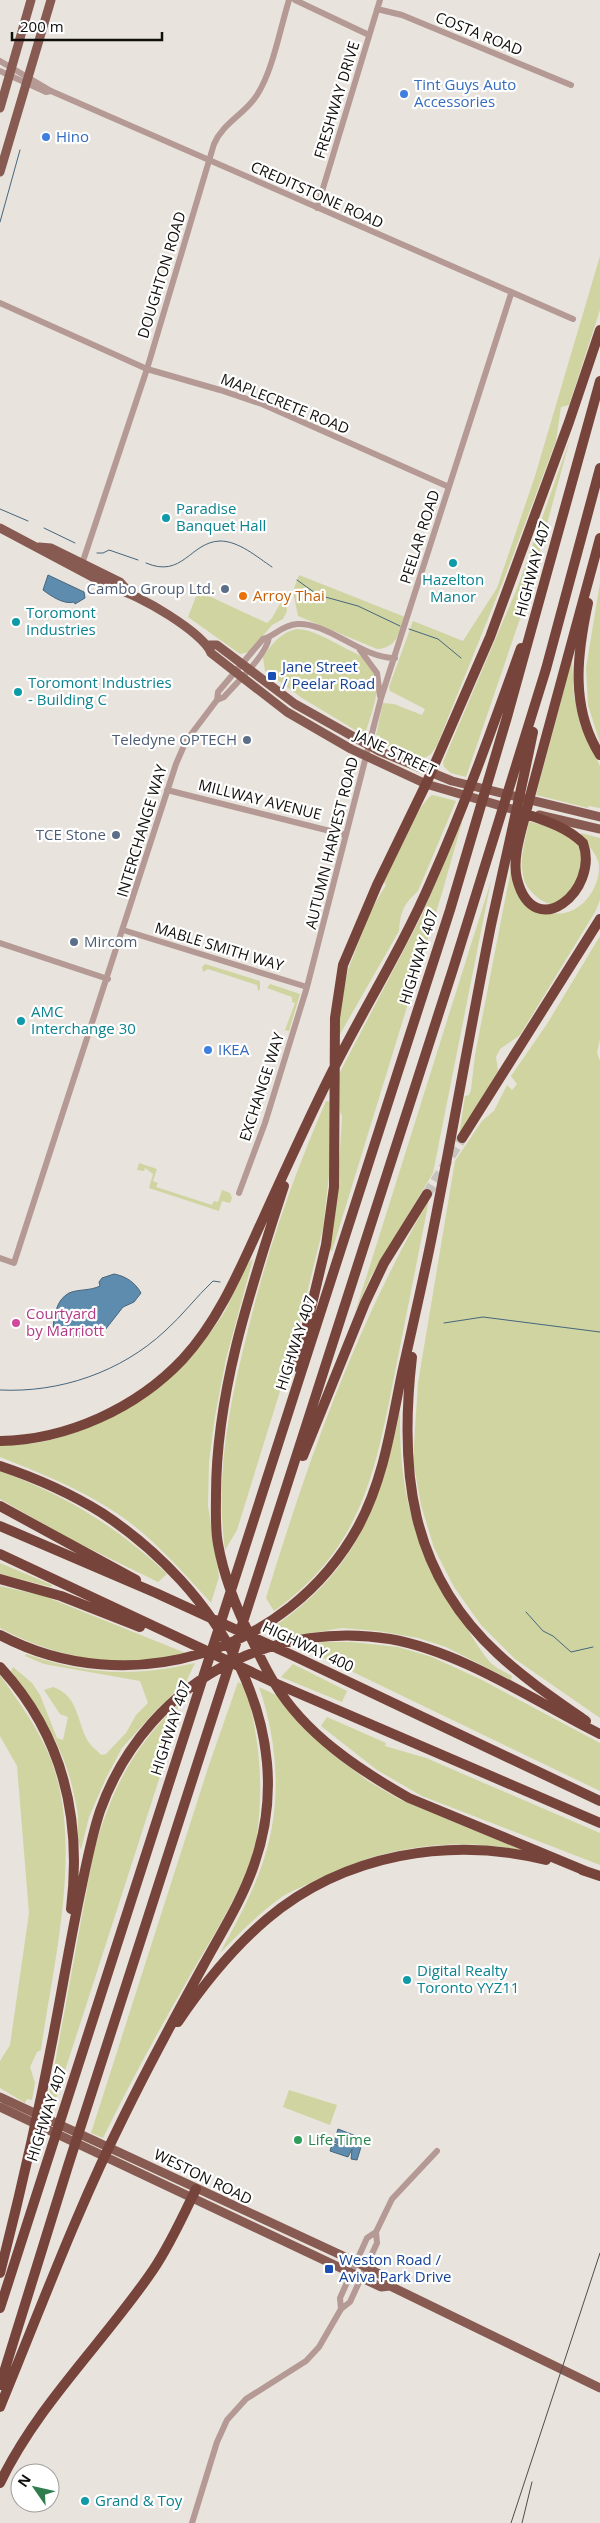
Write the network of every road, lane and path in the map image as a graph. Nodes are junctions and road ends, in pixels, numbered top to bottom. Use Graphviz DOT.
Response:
graph roads {
  1 [pos="31,0"];
  2 [pos="50,0"];
  3 [pos="289,0"];
  4 [pos="294,0"];
  5 [pos="380,0"];
  6 [pos="377,10"];
  7 [pos="369,35"];
  8 [pos="0,61"];
  9 [pos="0,71"];
  10 [pos="10,71"];
  11 [pos="27,80"];
  12 [pos="571,85"];
  13 [pos="0,108"];
  14 [pos="209,161"];
  15 [pos="0,172"];
  16 [pos="318,208"];
  17 [pos="511,294"];
  18 [pos="0,303"];
  19 [pos="574,319"];
  20 [pos="600,330"];
  21 [pos="147,369"];
  22 [pos="600,381"];
  23 [pos="600,468"];
  24 [pos="449,487"];
  25 [pos="0,528"];
  26 [pos="600,538"];
  27 [pos="600,550"];
  28 [pos="551,562"];
  29 [pos="81,567"];
  30 [pos="208,645"];
  31 [pos="359,649"];
  32 [pos="395,658"];
  33 [pos="245,666"];
  34 [pos="546,668"];
  35 [pos="238,674"];
  36 [pos="380,705"];
  37 [pos="600,755"];
  38 [pos="431,773"];
  39 [pos="426,784"];
  40 [pos="167,790"];
  41 [pos="518,812"];
  42 [pos="536,816"];
  43 [pos="600,817"];
  44 [pos="600,829"];
  45 [pos="346,835"];
  46 [pos="595,870"];
  47 [pos="584,898"];
  48 [pos="600,919"];
  49 [pos="123,930"];
  50 [pos="0,943"];
  51 [pos="108,978"];
  52 [pos="307,987"];
  53 [pos="462,1138"];
  54 [pos="295,1154"];
  55 [pos="239,1193"];
  56 [pos="427,1194"];
  57 [pos="0,1258"];
  58 [pos="418,1309"];
  59 [pos="284,1427"];
  60 [pos="0,1441"];
  61 [pos="0,1466"];
  62 [pos="0,1506"];
  63 [pos="281,1508"];
  64 [pos="0,1526"];
  65 [pos="0,1554"];
  66 [pos="0,1579"];
  67 [pos="156,1593"];
  68 [pos="0,1635"];
  69 [pos="188,1644"];
  70 [pos="0,1667"];
  71 [pos="600,1732"];
  72 [pos="600,1801"];
  73 [pos="600,1822"];
  74 [pos="588,1872"];
  75 [pos="600,1876"];
  76 [pos="62,1987"];
  77 [pos="146,2071"];
  78 [pos="0,2097"];
  79 [pos="0,2107"];
  80 [pos="23,2112"];
  81 [pos="437,2151"];
  82 [pos="194,2193"];
  83 [pos="376,2232"];
  84 [pos="356,2262"];
  85 [pos="365,2267"];
  86 [pos="351,2272"];
  87 [pos="0,2273"];
  88 [pos="360,2276"];
  89 [pos="390,2286"];
  90 [pos="0,2308"];
  91 [pos="341,2309"];
  92 [pos="0,2386"];
  93 [pos="600,2388"];
  94 [pos="0,2407"];
  95 [pos="0,2484"];
  96 [pos="192,2523"];
  1 -- 10 [label="main road"];
  2 -- 11 [label="main road"];
  3 -- 14 [label="street, DOUGHTON ROAD"];
  4 -- 7 [label="street"];
  5 -- 6 [label="street, FRESHWAY DRIVE"];
  6 -- 7 [label="street, FRESHWAY DRIVE"];
  6 -- 12 [label="street, COSTA ROAD"];
  7 -- 16 [label="street, FRESHWAY DRIVE"];
  8 -- 10 [label="street, CREDITSTONE ROAD"];
  9 -- 10 [label="street, CREDITSTONE ROAD"];
  10 -- 11 [label="street, CREDITSTONE ROAD"];
  10 -- 13 [label="main road"];
  11 -- 14 [label="street, CREDITSTONE ROAD"];
  11 -- 15 [label="main road"];
  14 -- 16 [label="street, CREDITSTONE ROAD"];
  14 -- 21 [label="street, DOUGHTON ROAD"];
  16 -- 17 [label="street, CREDITSTONE ROAD"];
  17 -- 19 [label="street, CREDITSTONE ROAD"];
  17 -- 24 [label="street, PEELAR ROAD"];
  18 -- 21 [label="street, MAPLECRETE ROAD"];
  20 -- 38 [label="highway"];
  21 -- 24 [label="street, MAPLECRETE ROAD"];
  21 -- 29 [label="street, DOUGHTON ROAD"];
  22 -- 28 [label="highway, HIGHWAY 407"];
  23 -- 34 [label="highway"];
  24 -- 32 [label="street, PEELAR ROAD"];
  25 -- 29 [label="main road, JANE STREET"];
  26 -- 47 [label="highway"];
  27 -- 37 [label="highway"];
  28 -- 54 [label="highway"];
  28 -- 59 [label="highway, HIGHWAY 407"];
  29 -- 30 [label="main road, JANE STREET"];
  30 -- 33 [label="main road, JANE STREET"];
  30 -- 35 [label="main road, JANE STREET"];
  31 -- 32 [label="street"];
  31 -- 33 [label="street"];
  31 -- 36 [label="street"];
  32 -- 36 [label="street, PEELAR ROAD"];
  33 -- 35 [label="street"];
  33 -- 38 [label="main road, JANE STREET"];
  34 -- 58 [label="highway"];
  34 -- 63 [label="highway"];
  35 -- 39 [label="main road, JANE STREET"];
  35 -- 40 [label="street, INTERCHANGE WAY"];
  36 -- 45 [label="street, AUTUMN HARVEST ROAD"];
  38 -- 39 [label="highway"];
  38 -- 43 [label="main road, JANE STREET"];
  39 -- 41 [label="main road, JANE STREET"];
  39 -- 59 [label="highway"];
  40 -- 45 [label="street, MILLWAY AVENUE"];
  40 -- 49 [label="street, INTERCHANGE WAY"];
  41 -- 42 [label="highway"];
  42 -- 44 [label="main road"];
  42 -- 46 [label="highway"];
  45 -- 52 [label="street, AUTUMN HARVEST ROAD"];
  48 -- 53 [label="highway"];
  49 -- 51 [label="street, INTERCHANGE WAY"];
  49 -- 52 [label="street, MABLE SMITH WAY"];
  50 -- 51 [label="street"];
  51 -- 57 [label="street, INTERCHANGE WAY"];
  52 -- 55 [label="street, EXCHANGE WAY"];
  54 -- 60 [label="highway"];
  54 -- 74 [label="highway"];
  56 -- 63 [label="highway"];
  58 -- 68 [label="highway"];
  58 -- 71 [label="highway"];
  59 -- 90 [label="highway, HIGHWAY 407"];
  61 -- 77 [label="highway"];
  62 -- 67 [label="highway"];
  63 -- 92 [label="highway"];
  64 -- 67 [label="highway, HIGHWAY 400"];
  65 -- 69 [label="highway"];
  66 -- 69 [label="highway"];
  67 -- 72 [label="highway, HIGHWAY 400"];
  69 -- 73 [label="highway"];
  70 -- 76 [label="highway"];
  71 -- 76 [label="highway"];
  74 -- 75 [label="highway"];
  74 -- 77 [label="highway"];
  76 -- 87 [label="highway"];
  77 -- 94 [label="highway"];
  78 -- 80 [label="main road, WESTON ROAD"];
  79 -- 80 [label="main road, WESTON ROAD"];
  80 -- 82 [label="main road, WESTON ROAD"];
  81 -- 83 [label="street"];
  82 -- 84 [label="main road, WESTON ROAD"];
  82 -- 86 [label="main road, WESTON ROAD"];
  82 -- 95 [label="highway"];
  83 -- 84 [label="street"];
  83 -- 85 [label="street"];
  84 -- 85 [label="main road, WESTON ROAD"];
  84 -- 86 [label="street"];
  85 -- 88 [label="street"];
  85 -- 89 [label="main road, WESTON ROAD"];
  86 -- 88 [label="main road, WESTON ROAD"];
  86 -- 91 [label="street"];
  88 -- 89 [label="main road, WESTON ROAD"];
  88 -- 91 [label="street"];
  89 -- 93 [label="main road, WESTON ROAD"];
  91 -- 96 [label="street"];
}
